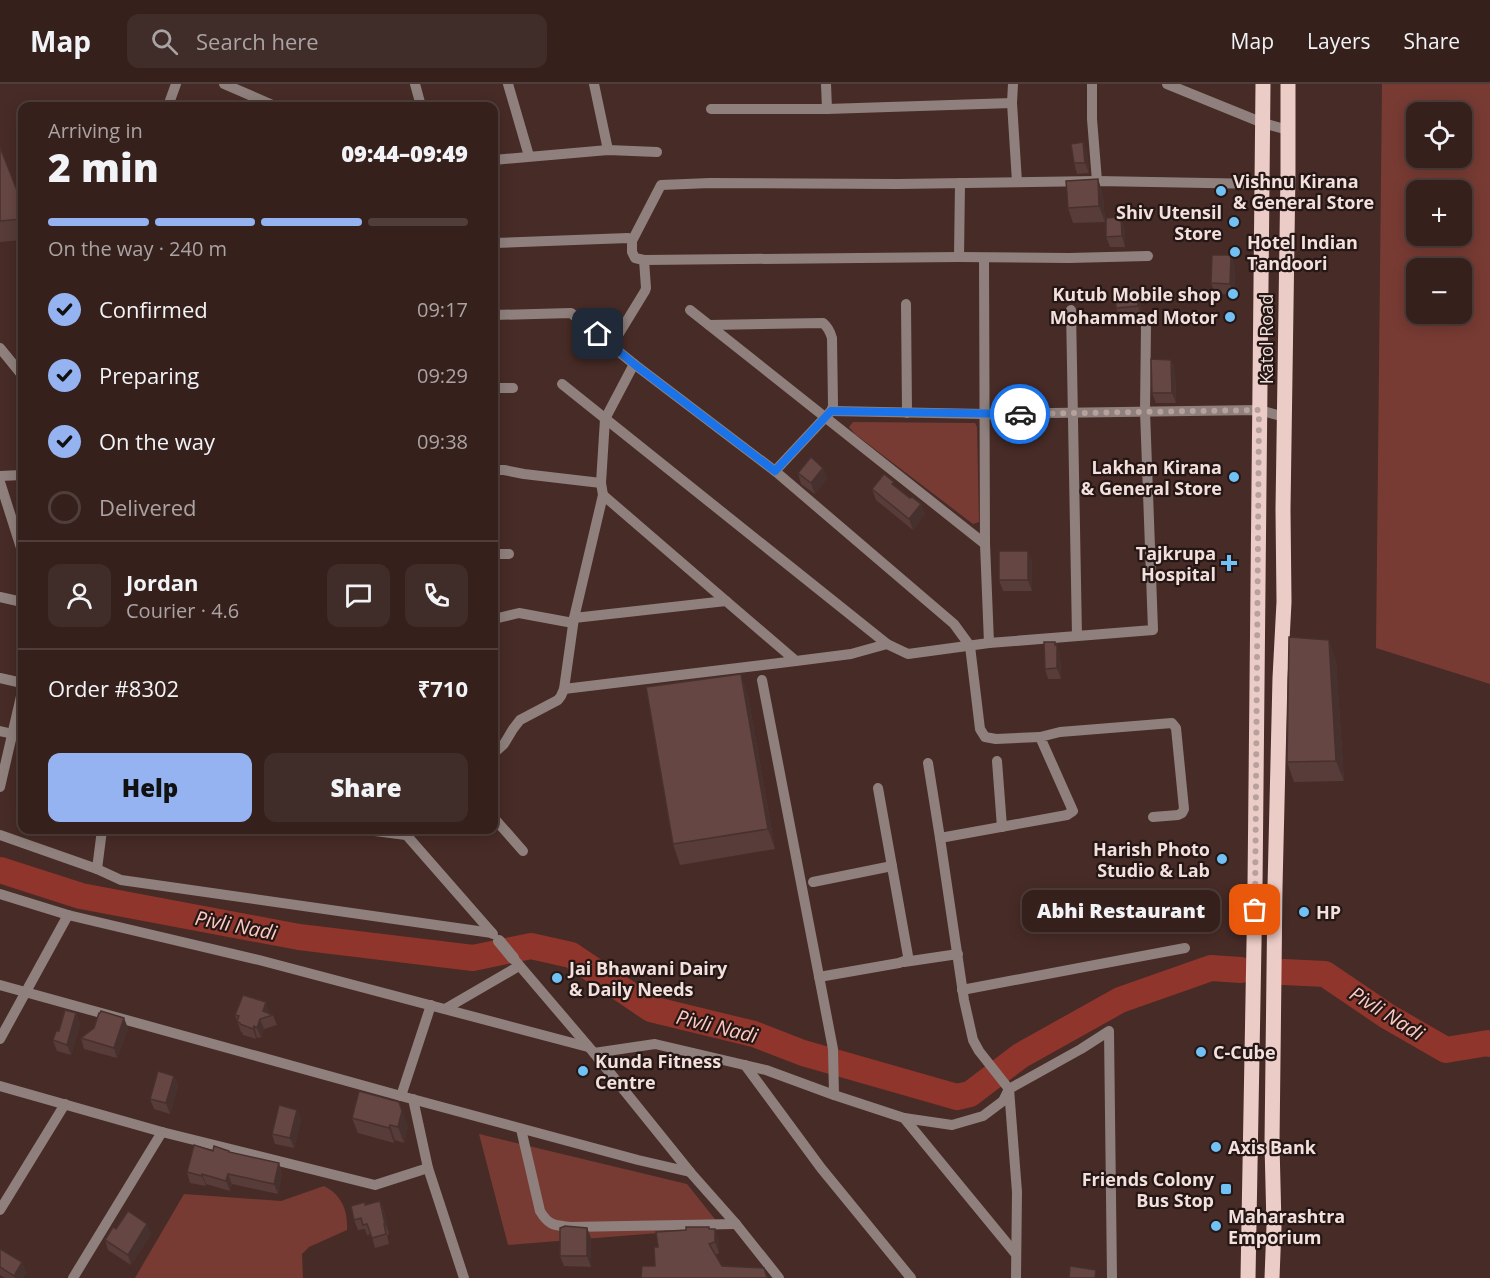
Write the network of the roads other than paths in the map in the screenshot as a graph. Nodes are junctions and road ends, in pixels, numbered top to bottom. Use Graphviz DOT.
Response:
graph roads {
  1 [pos="176,84"];
  2 [pos="224,84"];
  3 [pos="415,84"];
  4 [pos="508,84"];
  5 [pos="594,84"];
  6 [pos="826,84"];
  7 [pos="1013,84"];
  8 [pos="1092,84"];
  9 [pos="1167,84"];
  10 [pos="1263,84"];
  11 [pos="1288,84"];
  12 [pos="169,102"];
  13 [pos="265,102"];
  14 [pos="420,102"];
  15 [pos="1012,102"];
  16 [pos="711,109"];
  17 [pos="827,109"];
  18 [pos="1263,123"];
  19 [pos="1288,130"];
  20 [pos="608,150"];
  21 [pos="657,152"];
  22 [pos="529,156"];
  23 [pos="498,160"];
  24 [pos="1097,181"];
  25 [pos="1017,182"];
  26 [pos="960,183"];
  27 [pos="1262,184"];
  28 [pos="632,241"];
  29 [pos="498,243"];
  30 [pos="1148,256"];
  31 [pos="959,257"];
  32 [pos="984,258"];
  33 [pos="644,260"];
  34 [pos="906,304"];
  35 [pos="690,310"];
  36 [pos="1071,310"];
  37 [pos="498,315"];
  38 [pos="709,325"];
  39 [pos="1146,325"];
  40 [pos="612,345"];
  41 [pos="0,348"];
  42 [pos="634,364"];
  43 [pos="18,370"];
  44 [pos="562,384"];
  45 [pos="498,388"];
  46 [pos="513,388"];
  47 [pos="1259,410"];
  48 [pos="1145,411"];
  49 [pos="907,413"];
  50 [pos="1072,413"];
  51 [pos="829,414"];
  52 [pos="985,414"];
  53 [pos="1285,417"];
  54 [pos="606,418"];
  55 [pos="498,470"];
  56 [pos="775,471"];
  57 [pos="18,476"];
  58 [pos="0,483"];
  59 [pos="602,489"];
  60 [pos="18,535"];
  61 [pos="985,544"];
  62 [pos="498,554"];
  63 [pos="509,554"];
  64 [pos="0,597"];
  65 [pos="18,601"];
  66 [pos="726,601"];
  67 [pos="499,618"];
  68 [pos="574,620"];
  69 [pos="1077,636"];
  70 [pos="989,643"];
  71 [pos="887,644"];
  72 [pos="970,646"];
  73 [pos="796,661"];
  74 [pos="0,678"];
  75 [pos="762,680"];
  76 [pos="18,682"];
  77 [pos="564,689"];
  78 [pos="18,711"];
  79 [pos="0,731"];
  80 [pos="13,734"];
  81 [pos="1040,737"];
  82 [pos="498,749"];
  83 [pos="997,761"];
  84 [pos="928,763"];
  85 [pos="0,787"];
  86 [pos="878,788"];
  87 [pos="1153,817"];
  88 [pos="498,823"];
  89 [pos="1002,827"];
  90 [pos="101,834"];
  91 [pos="406,834"];
  92 [pos="0,835"];
  93 [pos="940,838"];
  94 [pos="523,851"];
  95 [pos="892,866"];
  96 [pos="97,869"];
  97 [pos="813,882"];
  98 [pos="1255,887"];
  99 [pos="1275,887"];
  100 [pos="0,894"];
  101 [pos="68,915"];
  102 [pos="496,937"];
  103 [pos="1185,948"];
  104 [pos="958,954"];
  105 [pos="516,962"];
  106 [pos="904,962"];
  107 [pos="819,977"];
  108 [pos="0,985"];
  109 [pos="963,990"];
  110 [pos="26,992"];
  111 [pos="431,1005"];
  112 [pos="445,1009"];
  113 [pos="0,1040"];
  114 [pos="591,1050"];
  115 [pos="745,1065"];
  116 [pos="1006,1084"];
  117 [pos="0,1086"];
  118 [pos="834,1095"];
  119 [pos="401,1096"];
  120 [pos="413,1099"];
  121 [pos="65,1104"];
  122 [pos="904,1118"];
  123 [pos="521,1129"];
  124 [pos="162,1132"];
  125 [pos="428,1168"];
  126 [pos="690,1172"];
  127 [pos="0,1210"];
  128 [pos="736,1224"];
  129 [pos="1015,1253"];
  130 [pos="73,1278"];
  131 [pos="464,1278"];
  132 [pos="779,1278"];
  133 [pos="911,1278"];
  134 [pos="1016,1278"];
  135 [pos="1112,1278"];
  136 [pos="1248,1278"];
  137 [pos="1272,1278"];
  1 -- 12 [label="street"];
  2 -- 13 [label="street"];
  3 -- 14 [label="street"];
  4 -- 22 [label="street"];
  5 -- 20 [label="street"];
  6 -- 17 [label="street"];
  7 -- 15 [label="street"];
  8 -- 24 [label="street"];
  9 -- 18 [label="street"];
  10 -- 18 [label="main road, Katol Road"];
  11 -- 19 [label="main road, Katol Road"];
  15 -- 17 [label="street"];
  15 -- 25 [label="street"];
  16 -- 17 [label="street"];
  18 -- 19 [label="street"];
  18 -- 27 [label="main road, Katol Road"];
  19 -- 53 [label="main road, Katol Road"];
  20 -- 21 [label="street"];
  20 -- 22 [label="street"];
  22 -- 23 [label="street"];
  24 -- 25 [label="street"];
  24 -- 27 [label="street"];
  25 -- 26 [label="street"];
  26 -- 28 [label="street"];
  26 -- 31 [label="street"];
  27 -- 47 [label="main road, Katol Road"];
  28 -- 29 [label="street"];
  28 -- 33 [label="street"];
  30 -- 32 [label="street"];
  31 -- 32 [label="street"];
  31 -- 33 [label="street"];
  32 -- 52 [label="street"];
  33 -- 40 [label="street"];
  34 -- 49 [label="street"];
  35 -- 38 [label="street"];
  36 -- 50 [label="street"];
  37 -- 40 [label="street"];
  38 -- 51 [label="street"];
  38 -- 51 [label="street"];
  39 -- 48 [label="street"];
  40 -- 42 [label="street"];
  41 -- 43 [label="street"];
  42 -- 54 [label="street"];
  42 -- 56 [label="street"];
  44 -- 54 [label="street"];
  45 -- 46 [label="street"];
  47 -- 48 [label="street"];
  47 -- 53 [label="street"];
  47 -- 98 [label="main road, Katol Road"];
  48 -- 50 [label="street"];
  48 -- 69 [label="street"];
  49 -- 51 [label="street"];
  49 -- 52 [label="street"];
  50 -- 52 [label="street"];
  50 -- 69 [label="street"];
  51 -- 56 [label="street"];
  51 -- 61 [label="street"];
  52 -- 61 [label="street"];
  53 -- 99 [label="main road, Katol Road"];
  54 -- 59 [label="street"];
  54 -- 71 [label="street"];
  55 -- 59 [label="street"];
  56 -- 72 [label="street"];
  57 -- 58 [label="street"];
  58 -- 60 [label="street"];
  59 -- 66 [label="street"];
  59 -- 68 [label="street"];
  61 -- 70 [label="street"];
  62 -- 63 [label="street"];
  64 -- 65 [label="street"];
  66 -- 68 [label="street"];
  66 -- 73 [label="street"];
  67 -- 68 [label="street"];
  68 -- 77 [label="street"];
  69 -- 70 [label="street"];
  70 -- 72 [label="street"];
  71 -- 72 [label="street"];
  71 -- 73 [label="street"];
  72 -- 81 [label="street"];
  73 -- 77 [label="street"];
  74 -- 76 [label="street"];
  75 -- 107 [label="street"];
  77 -- 82 [label="street"];
  78 -- 80 [label="street"];
  79 -- 80 [label="street"];
  80 -- 85 [label="street"];
  81 -- 87 [label="street"];
  81 -- 89 [label="street"];
  83 -- 89 [label="street"];
  84 -- 93 [label="street"];
  86 -- 95 [label="street"];
  88 -- 94 [label="street"];
  89 -- 93 [label="street"];
  90 -- 96 [label="street"];
  91 -- 102 [label="street"];
  92 -- 96 [label="street"];
  93 -- 104 [label="street"];
  95 -- 97 [label="street"];
  95 -- 106 [label="street"];
  96 -- 102 [label="street"];
  98 -- 99 [label="main road"];
  98 -- 136 [label="main road, Katol Road"];
  99 -- 137 [label="main road, Katol Road"];
  100 -- 101 [label="street"];
  101 -- 110 [label="street"];
  101 -- 111 [label="street"];
  102 -- 105 [label="street"];
  103 -- 109 [label="street"];
  104 -- 106 [label="street"];
  104 -- 109 [label="street"];
  105 -- 112 [label="street"];
  105 -- 114 [label="street"];
  106 -- 107 [label="street"];
  107 -- 118 [label="street"];
  108 -- 110 [label="street"];
  109 -- 116 [label="street"];
  110 -- 113 [label="street"];
  110 -- 119 [label="street"];
  111 -- 112 [label="street"];
  111 -- 119 [label="street"];
  112 -- 114 [label="street"];
  114 -- 115 [label="street"];
  114 -- 126 [label="street"];
  115 -- 118 [label="street"];
  115 -- 133 [label="street"];
  116 -- 122 [label="street"];
  116 -- 129 [label="street"];
  116 -- 135 [label="street"];
  117 -- 121 [label="street"];
  118 -- 122 [label="street"];
  119 -- 120 [label="street"];
  120 -- 123 [label="street"];
  120 -- 125 [label="street"];
  121 -- 124 [label="street"];
  121 -- 127 [label="street"];
  122 -- 129 [label="street"];
  123 -- 126 [label="street"];
  123 -- 128 [label="street"];
  124 -- 125 [label="street"];
  124 -- 130 [label="street"];
  125 -- 131 [label="street"];
  126 -- 128 [label="street"];
  128 -- 132 [label="street"];
  129 -- 134 [label="street"];
}
